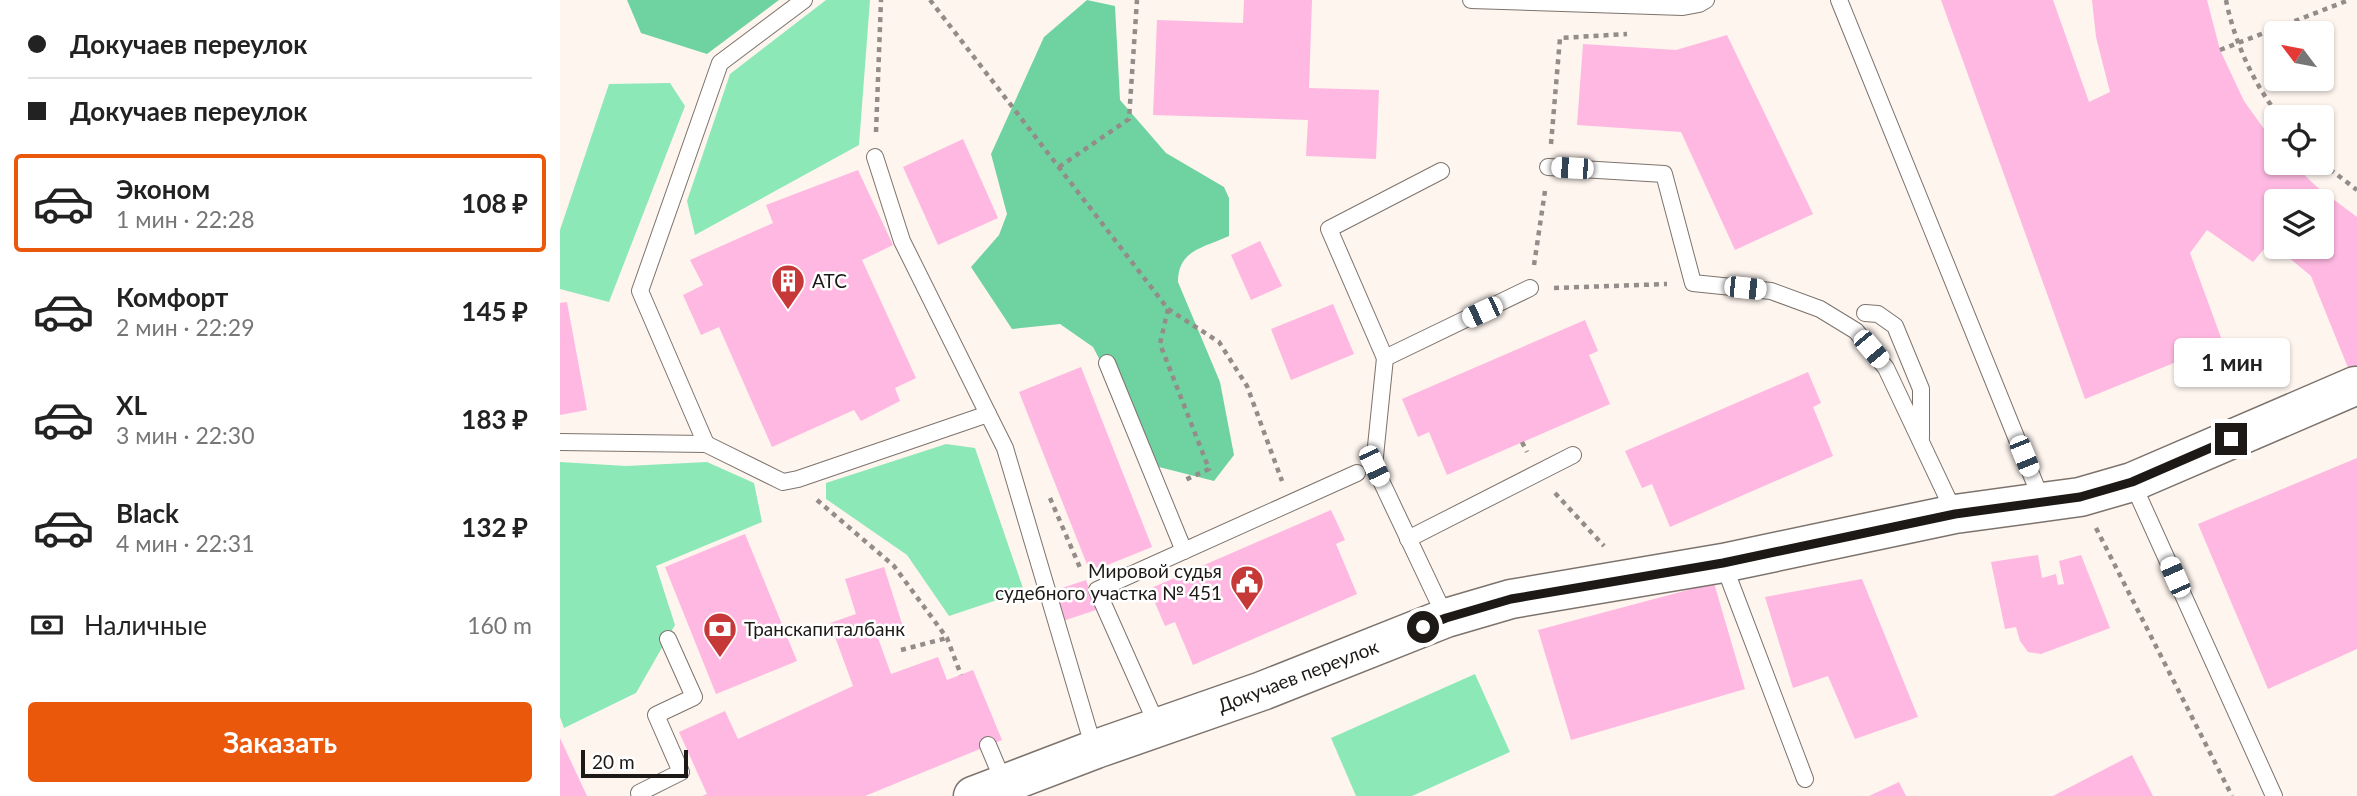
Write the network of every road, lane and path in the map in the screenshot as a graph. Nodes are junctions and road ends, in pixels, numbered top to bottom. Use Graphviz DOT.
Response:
graph roads {
  1 [pos="804,0"];
  2 [pos="881,0"];
  3 [pos="930,0"];
  4 [pos="1137,0"];
  5 [pos="1471,0"];
  6 [pos="1706,0"];
  7 [pos="1839,0"];
  8 [pos="2226,0"];
  9 [pos="2349,0"];
  10 [pos="1606,3"];
  11 [pos="2239,43"];
  12 [pos="2220,50"];
  13 [pos="2272,105"];
  14 [pos="875,157"];
  15 [pos="1059,167"];
  16 [pos="1549,167"];
  17 [pos="1441,171"];
  18 [pos="2334,172"];
  19 [pos="2357,190"];
  20 [pos="1530,288"];
  21 [pos="1168,309"];
  22 [pos="1864,313"];
  23 [pos="1385,358"];
  24 [pos="1107,363"];
  25 [pos="2355,386"];
  26 [pos="988,414"];
  27 [pos="560,442"];
  28 [pos="1522,442"];
  29 [pos="706,444"];
  30 [pos="1922,444"];
  31 [pos="1573,455"];
  32 [pos="1357,473"];
  33 [pos="1538,475"];
  34 [pos="798,479"];
  35 [pos="2132,482"];
  36 [pos="1160,492"];
  37 [pos="2062,500"];
  38 [pos="1289,503"];
  39 [pos="1955,514"];
  40 [pos="1408,539"];
  41 [pos="1184,551"];
  42 [pos="1723,563"];
  43 [pos="1627,578"];
  44 [pos="1446,618"];
  45 [pos="947,638"];
  46 [pos="668,639"];
  47 [pos="901,650"];
  48 [pos="961,675"];
  49 [pos="1158,727"];
  50 [pos="988,745"];
  51 [pos="1096,748"];
  52 [pos="1805,779"];
  53 [pos="1002,789"];
  54 [pos="641,796"];
  55 [pos="2232,796"];
  56 [pos="2274,796"];
  1 -- 29 [label="lane"];
  2 -- 14 [label="path"];
  3 -- 15 [label="path"];
  4 -- 15 [label="path"];
  5 -- 10 [label="lane"];
  6 -- 10 [label="lane"];
  7 -- 37 [label="lane"];
  8 -- 11 [label="path"];
  9 -- 11 [label="path"];
  11 -- 12 [label="path"];
  11 -- 13 [label="path"];
  14 -- 26 [label="lane"];
  15 -- 21 [label="path"];
  16 -- 30 [label="lane"];
  17 -- 23 [label="lane"];
  18 -- 19 [label="path"];
  20 -- 23 [label="lane"];
  21 -- 36 [label="path"];
  21 -- 38 [label="path"];
  22 -- 30 [label="lane"];
  23 -- 40 [label="lane"];
  24 -- 36 [label="lane"];
  25 -- 35 [label="street, Докучаев переулок"];
  26 -- 34 [label="lane"];
  26 -- 51 [label="lane"];
  27 -- 29 [label="lane"];
  28 -- 33 [label="path"];
  29 -- 34 [label="lane"];
  30 -- 39 [label="lane"];
  31 -- 33 [label="lane"];
  32 -- 38 [label="lane"];
  33 -- 40 [label="lane"];
  33 -- 43 [label="path"];
  34 -- 45 [label="path"];
  35 -- 37 [label="street, Докучаев переулок"];
  35 -- 56 [label="lane"];
  36 -- 41 [label="lane"];
  37 -- 39 [label="street, Докучаев переулок"];
  37 -- 55 [label="path"];
  38 -- 41 [label="lane"];
  39 -- 42 [label="street, Докучаев переулок"];
  40 -- 44 [label="lane"];
  41 -- 49 [label="lane"];
  42 -- 43 [label="street, Докучаев переулок"];
  42 -- 52 [label="lane"];
  43 -- 44 [label="street, Докучаев переулок"];
  44 -- 49 [label="street, Докучаев переулок"];
  45 -- 47 [label="path"];
  45 -- 48 [label="path"];
  46 -- 54 [label="lane"];
  49 -- 51 [label="street, Докучаев переулок"];
  50 -- 53 [label="lane"];
  51 -- 53 [label="street, Докучаев переулок"];
}
